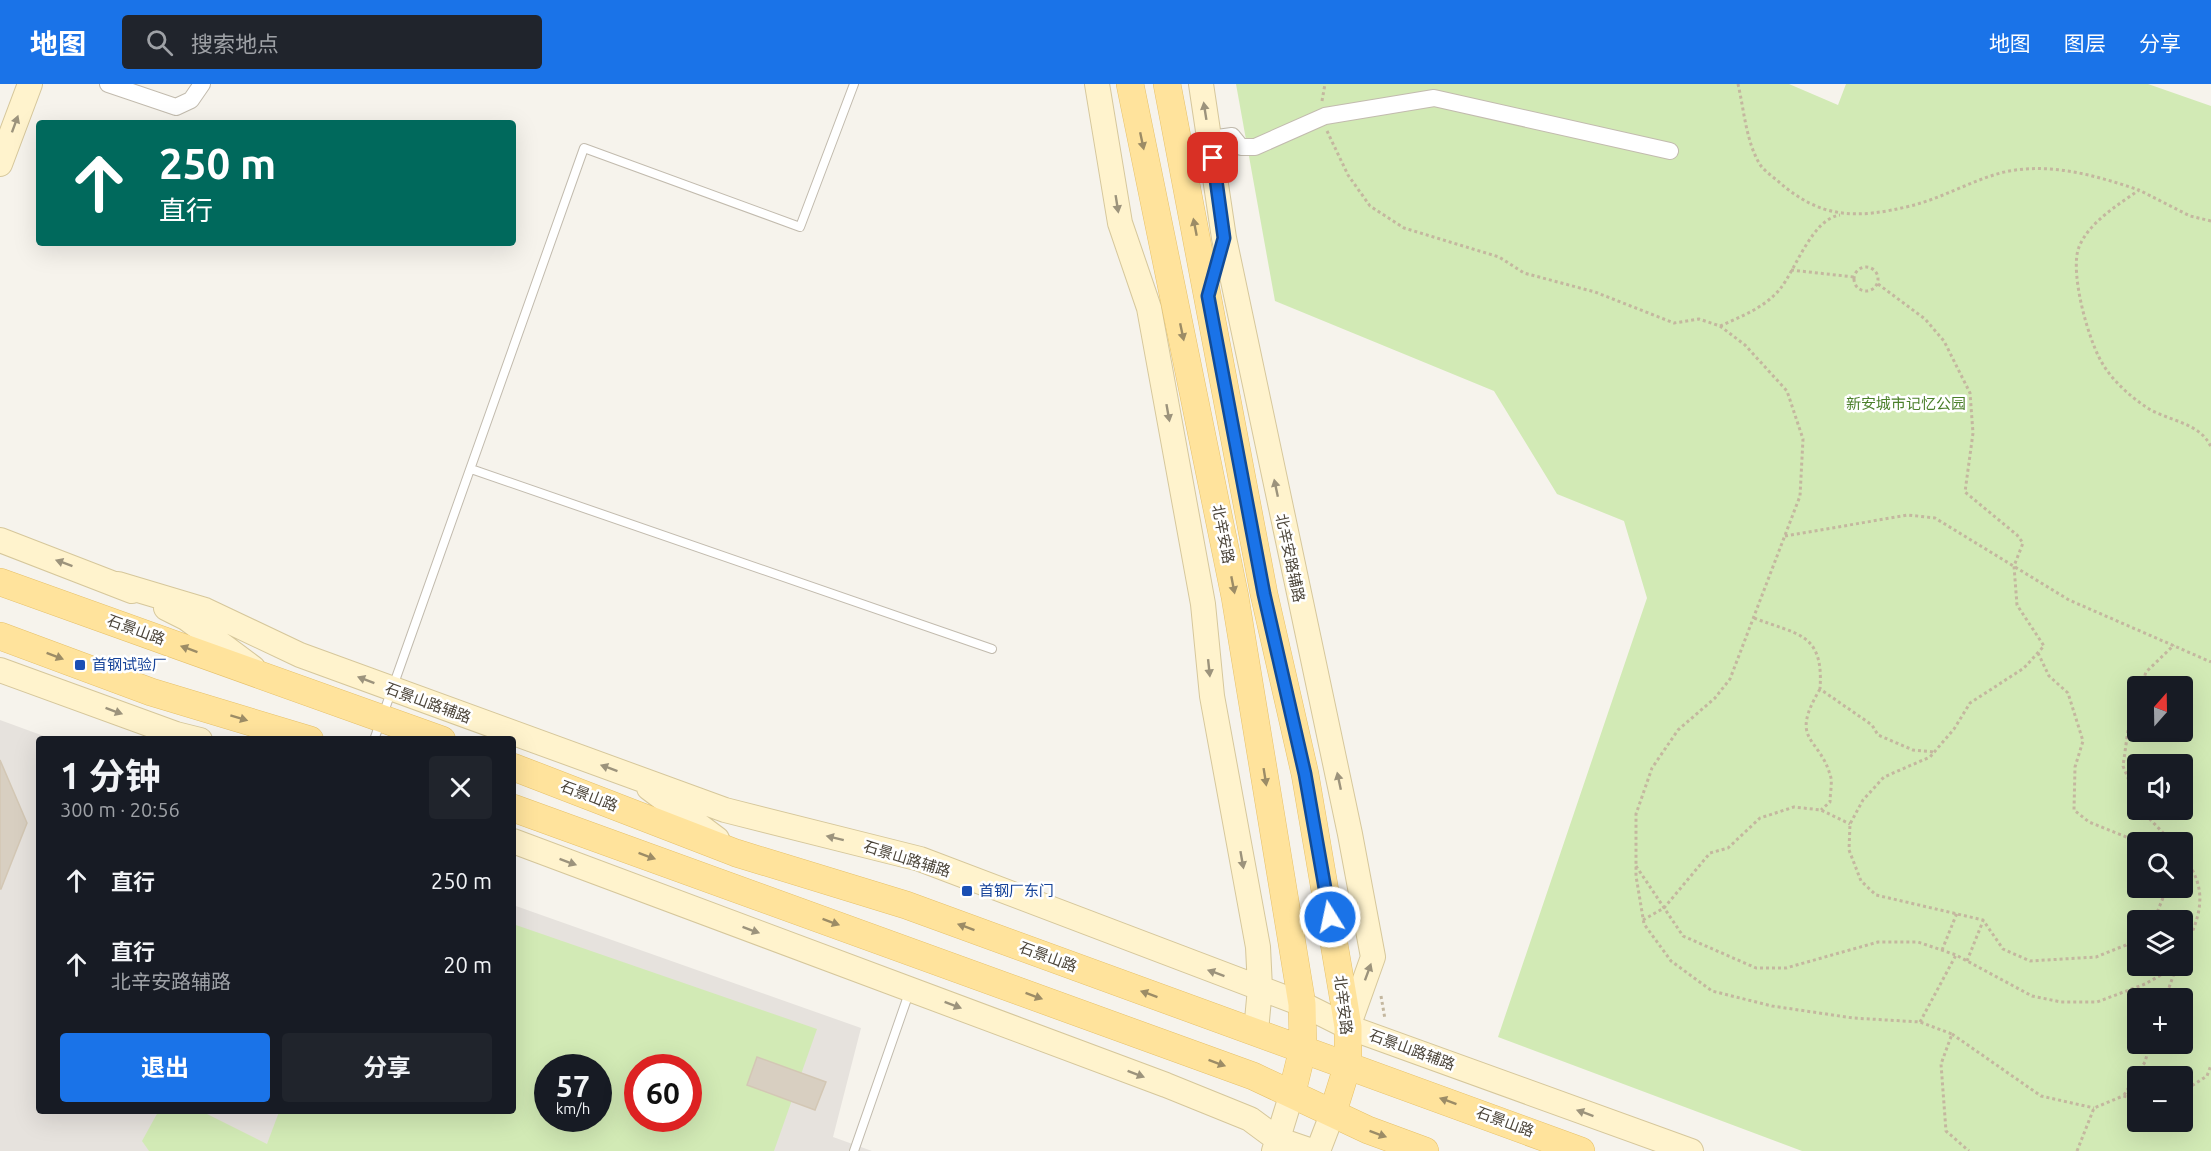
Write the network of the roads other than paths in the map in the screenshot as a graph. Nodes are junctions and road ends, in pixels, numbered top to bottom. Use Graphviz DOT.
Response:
graph roads {
  1 [pos="30,84"];
  2 [pos="108,84"];
  3 [pos="202,84"];
  4 [pos="854,84"];
  5 [pos="1097,84"];
  6 [pos="1130,84"];
  7 [pos="1167,84"];
  8 [pos="1201,84"];
  9 [pos="1210,139"];
  10 [pos="1670,151"];
  11 [pos="0,164"];
  12 [pos="1224,238"];
  13 [pos="1208,296"];
  14 [pos="1205,438"];
  15 [pos="471,469"];
  16 [pos="1190,538"];
  17 [pos="0,540"];
  18 [pos="0,582"];
  19 [pos="118,584"];
  20 [pos="0,636"];
  21 [pos="992,649"];
  22 [pos="0,670"];
  23 [pos="264,676"];
  24 [pos="392,690"];
  25 [pos="378,728"];
  26 [pos="184,736"];
  27 [pos="297,736"];
  28 [pos="421,736"];
  29 [pos="516,768"];
  30 [pos="636,778"];
  31 [pos="516,809"];
  32 [pos="516,842"];
  33 [pos="736,853"];
  34 [pos="1260,988"];
  35 [pos="911,989"];
  36 [pos="1302,1004"];
  37 [pos="1348,1027"];
  38 [pos="1256,1031"];
  39 [pos="1303,1048"];
  40 [pos="1348,1064"];
  41 [pos="1292,1093"];
  42 [pos="1333,1113"];
  43 [pos="1640,1133"];
  44 [pos="1276,1145"];
  45 [pos="854,1151"];
  46 [pos="1312,1151"];
  47 [pos="1318,1151"];
  48 [pos="1425,1151"];
  49 [pos="1581,1151"];
  50 [pos="1665,1151"];
  51 [pos="1691,1151"];
  11 -- 1 [label="street, one-way"];
  2 -- 3 [label="street"];
  4 -- 15 [label="lane"];
  5 -- 16 [label="street, one-way"];
  6 -- 14 [label="main road, 北辛安路, one-way"];
  13 -- 7 [label="main road, 北辛安路, one-way"];
  9 -- 8 [label="street, 北辛安路辅路, one-way"];
  9 -- 10 [label="street"];
  9 -- 12 [label="street, 北辛安路辅路"];
  12 -- 13 [label="street"];
  37 -- 12 [label="street, 北辛安路辅路, one-way"];
  13 -- 37 [label="main road, 北辛安路"];
  14 -- 16 [label="street"];
  14 -- 36 [label="main road, 北辛安路, one-way"];
  15 -- 21 [label="lane"];
  15 -- 24 [label="lane"];
  16 -- 34 [label="street, one-way"];
  19 -- 17 [label="street, one-way"];
  23 -- 18 [label="main road, 石景山路, one-way"];
  19 -- 23 [label="street"];
  24 -- 19 [label="street, 石景山路辅路, one-way"];
  20 -- 27 [label="main road, one-way"];
  22 -- 26 [label="street, one-way"];
  23 -- 25 [label="main road, 石景山路"];
  24 -- 25 [label="lane"];
  30 -- 24 [label="street, 石景山路辅路, one-way"];
  25 -- 28 [label="main road, 石景山路"];
  29 -- 33 [label="main road, 石景山路"];
  30 -- 33 [label="street"];
  34 -- 30 [label="street, 石景山路辅路, one-way"];
  31 -- 41 [label="main road, one-way"];
  32 -- 35 [label="street, one-way"];
  38 -- 33 [label="main road, 石景山路, one-way"];
  34 -- 36 [label="street, 石景山路辅路"];
  34 -- 38 [label="street"];
  35 -- 44 [label="street, one-way"];
  35 -- 45 [label="lane"];
  36 -- 37 [label="street, 石景山路辅路"];
  36 -- 39 [label="main road, 北辛安路"];
  37 -- 40 [label="main road, 北辛安路"];
  43 -- 37 [label="street, 石景山路辅路, one-way"];
  38 -- 39 [label="main road, 石景山路"];
  39 -- 40 [label="main road, 石景山路"];
  39 -- 41 [label="main road, 北辛安路"];
  40 -- 42 [label="main road, 北辛安路"];
  49 -- 40 [label="main road, 石景山路, one-way"];
  41 -- 42 [label="main road"];
  41 -- 44 [label="street"];
  42 -- 47 [label="street"];
  42 -- 48 [label="main road, one-way"];
  43 -- 50 [label="street"];
  43 -- 51 [label="street, 石景山路辅路"];
  44 -- 46 [label="street"];
}
